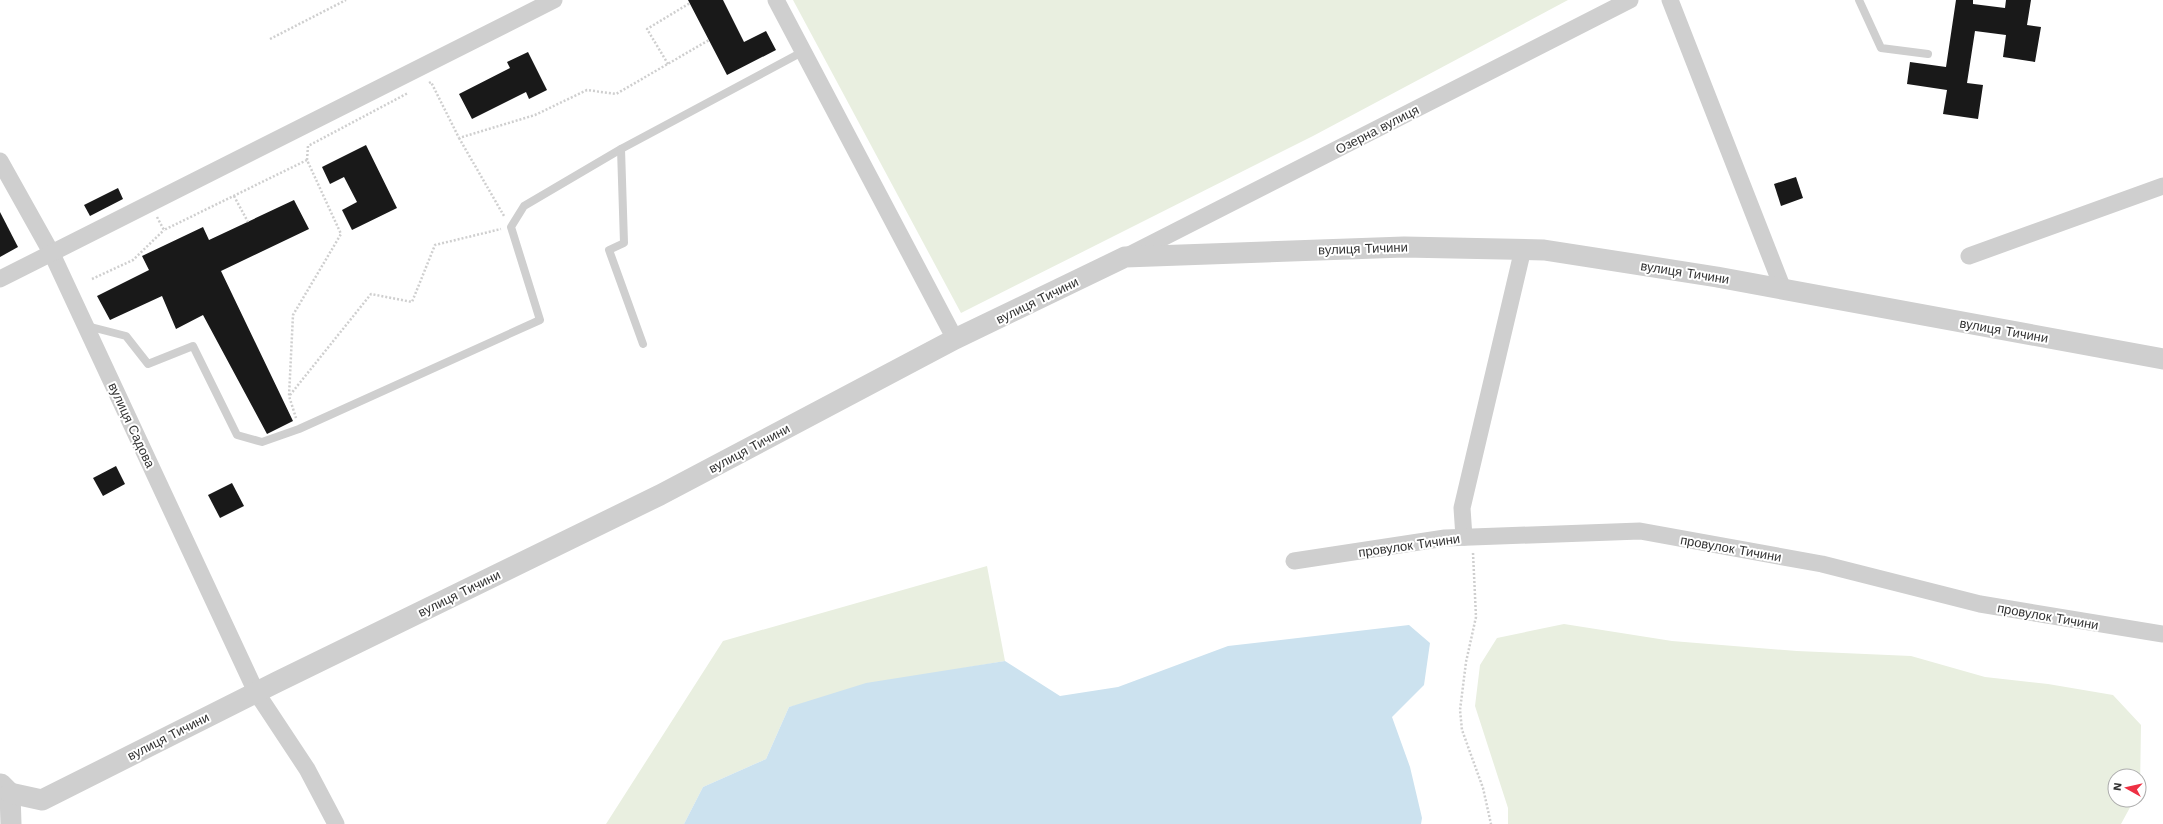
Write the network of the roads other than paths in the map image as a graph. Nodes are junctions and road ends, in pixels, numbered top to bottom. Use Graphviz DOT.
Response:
graph roads {
  1 [pos="554,0"];
  2 [pos="776,0"];
  3 [pos="1630,0"];
  4 [pos="1670,0"];
  5 [pos="1859,0"];
  6 [pos="804,51"];
  7 [pos="1928,54"];
  8 [pos="621,149"];
  9 [pos="0,161"];
  10 [pos="2163,186"];
  11 [pos="1523,249"];
  12 [pos="52,254"];
  13 [pos="1969,256"];
  14 [pos="1125,257"];
  15 [pos="0,278"];
  16 [pos="1783,290"];
  17 [pos="86,326"];
  18 [pos="955,339"];
  19 [pos="643,344"];
  20 [pos="2163,359"];
  21 [pos="1464,537"];
  22 [pos="1294,561"];
  23 [pos="2163,634"];
  24 [pos="256,692"];
  25 [pos="5,789"];
  26 [pos="11,824"];
  27 [pos="336,824"];
  1 -- 12 [label="street"];
  2 -- 6 [label="street"];
  3 -- 14 [label="street, Озерна вулиця"];
  4 -- 16 [label="street"];
  5 -- 7 [label="lane"];
  6 -- 8 [label="lane"];
  6 -- 18 [label="street"];
  8 -- 17 [label="lane"];
  8 -- 19 [label="lane"];
  9 -- 12 [label="street, вулиця Садова"];
  10 -- 13 [label="street"];
  11 -- 14 [label="street, вулиця Тичини"];
  11 -- 16 [label="street, вулиця Тичини"];
  11 -- 21 [label="street"];
  12 -- 15 [label="street"];
  12 -- 17 [label="street, вулиця Садова"];
  14 -- 18 [label="street, вулиця Тичини"];
  16 -- 20 [label="street, вулиця Тичини"];
  17 -- 24 [label="street, вулиця Садова"];
  18 -- 24 [label="street, вулиця Тичини"];
  21 -- 22 [label="street, провулок Тичини"];
  21 -- 23 [label="street, провулок Тичини"];
  24 -- 25 [label="street, вулиця Тичини"];
  24 -- 27 [label="street, вулиця Садова"];
  25 -- 26 [label="street"];
}
